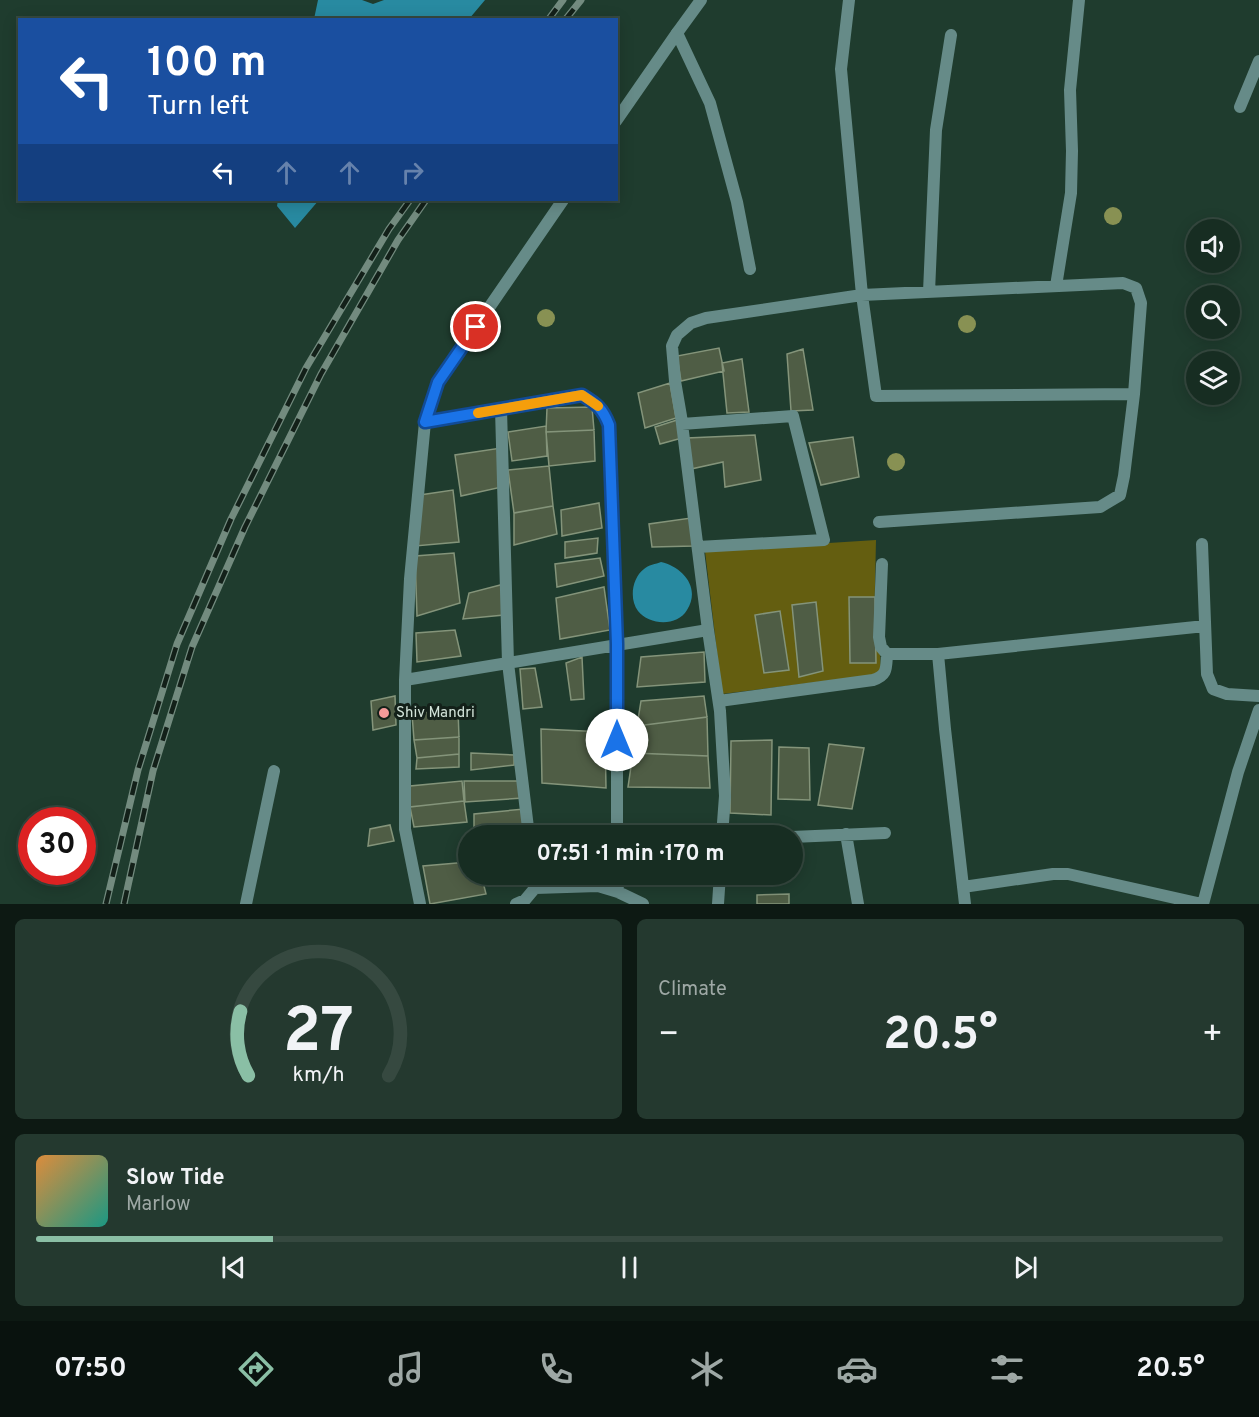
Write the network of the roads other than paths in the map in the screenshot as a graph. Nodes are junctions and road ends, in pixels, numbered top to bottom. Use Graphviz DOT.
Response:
graph roads {
  1 [pos="701,0"];
  2 [pos="849,0"];
  3 [pos="1079,0"];
  4 [pos="677,33"];
  5 [pos="951,35"];
  6 [pos="1259,61"];
  7 [pos="1240,107"];
  8 [pos="618,118"];
  9 [pos="562,201"];
  10 [pos="750,269"];
  11 [pos="1056,286"];
  12 [pos="929,292"];
  13 [pos="862,295"];
  14 [pos="1134,394"];
  15 [pos="501,409"];
  16 [pos="425,422"];
  17 [pos="682,424"];
  18 [pos="879,522"];
  19 [pos="1202,544"];
  20 [pos="698,547"];
  21 [pos="882,564"];
  22 [pos="1205,626"];
  23 [pos="708,630"];
  24 [pos="617,644"];
  25 [pos="887,654"];
  26 [pos="938,654"];
  27 [pos="508,663"];
  28 [pos="405,680"];
  29 [pos="1259,696"];
  30 [pos="719,701"];
  31 [pos="1259,710"];
  32 [pos="274,771"];
  33 [pos="528,825"];
  34 [pos="617,825"];
  35 [pos="723,825"];
  36 [pos="885,833"];
  37 [pos="846,834"];
  38 [pos="803,836"];
  39 [pos="536,885"];
  40 [pos="618,885"];
  41 [pos="719,885"];
  42 [pos="963,887"];
  43 [pos="536,888"];
  44 [pos="618,892"];
  45 [pos="246,904"];
  46 [pos="420,904"];
  47 [pos="516,904"];
  48 [pos="643,904"];
  49 [pos="718,904"];
  50 [pos="858,904"];
  51 [pos="965,904"];
  52 [pos="1203,904"];
  1 -- 4 [label="street"];
  2 -- 13 [label="street"];
  3 -- 11 [label="street"];
  4 -- 8 [label="street"];
  4 -- 10 [label="street"];
  5 -- 12 [label="street"];
  6 -- 7 [label="street"];
  9 -- 16 [label="street"];
  11 -- 12 [label="street"];
  11 -- 14 [label="street"];
  12 -- 13 [label="street"];
  13 -- 14 [label="street"];
  13 -- 17 [label="street"];
  14 -- 18 [label="street"];
  15 -- 16 [label="street"];
  15 -- 24 [label="street"];
  15 -- 27 [label="street"];
  16 -- 28 [label="street"];
  17 -- 20 [label="street"];
  17 -- 20 [label="street"];
  19 -- 22 [label="street"];
  20 -- 23 [label="street"];
  21 -- 25 [label="street"];
  22 -- 26 [label="street"];
  22 -- 29 [label="street"];
  23 -- 24 [label="street"];
  23 -- 30 [label="street"];
  24 -- 27 [label="street"];
  24 -- 34 [label="street"];
  25 -- 26 [label="street"];
  25 -- 30 [label="street"];
  26 -- 42 [label="street"];
  27 -- 28 [label="street"];
  27 -- 33 [label="street"];
  28 -- 46 [label="street"];
  30 -- 35 [label="street"];
  31 -- 52 [label="street"];
  32 -- 45 [label="street"];
  36 -- 37 [label="street"];
  37 -- 38 [label="street"];
  37 -- 50 [label="street"];
  39 -- 43 [label="street"];
  40 -- 44 [label="street"];
  41 -- 49 [label="street"];
  42 -- 51 [label="street"];
  42 -- 52 [label="street"];
  43 -- 44 [label="street"];
  43 -- 47 [label="street"];
  44 -- 48 [label="street"];
}
